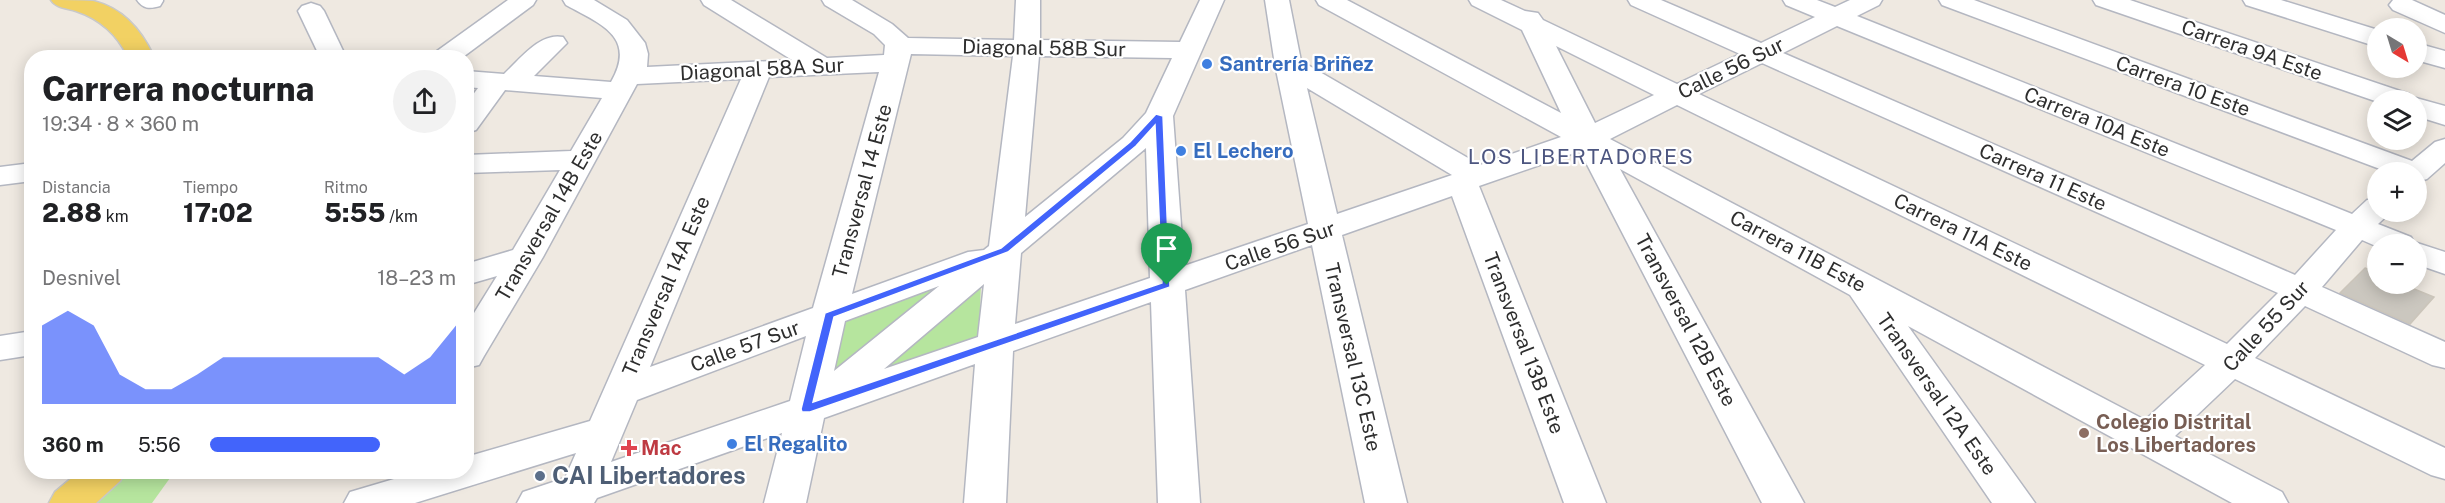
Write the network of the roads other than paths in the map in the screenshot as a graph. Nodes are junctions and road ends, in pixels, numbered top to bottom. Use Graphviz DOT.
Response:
graph roads {
  1 [pos="63,0"];
  2 [pos="524,0"];
  3 [pos="575,0"];
  4 [pos="713,0"];
  5 [pos="834,0"];
  6 [pos="1028,0"];
  7 [pos="1212,0"];
  8 [pos="1277,0"];
  9 [pos="1328,0"];
  10 [pos="1481,0"];
  11 [pos="1640,0"];
  12 [pos="1795,0"];
  13 [pos="1870,0"];
  14 [pos="1951,0"];
  15 [pos="2105,0"];
  16 [pos="2256,0"];
  17 [pos="2402,5"];
  18 [pos="311,11"];
  19 [pos="1526,12"];
  20 [pos="1837,16"];
  21 [pos="2445,25"];
  22 [pos="2367,35"];
  23 [pos="554,43"];
  24 [pos="1027,48"];
  25 [pos="138,50"];
  26 [pos="330,50"];
  27 [pos="456,50"];
  28 [pos="1190,50"];
  29 [pos="897,51"];
  30 [pos="1761,54"];
  31 [pos="2427,54"];
  32 [pos="2445,60"];
  33 [pos="1288,65"];
  34 [pos="822,67"];
  35 [pos="759,69"];
  36 [pos="474,80"];
  37 [pos="505,82"];
  38 [pos="625,83"];
  39 [pos="2370,90"];
  40 [pos="1678,94"];
  41 [pos="2427,110"];
  42 [pos="474,115"];
  43 [pos="1159,116"];
  44 [pos="2445,116"];
  45 [pos="1588,138"];
  46 [pos="2445,148"];
  47 [pos="1543,154"];
  48 [pos="581,160"];
  49 [pos="2386,162"];
  50 [pos="474,164"];
  51 [pos="2427,164"];
  52 [pos="24,173"];
  53 [pos="1607,174"];
  54 [pos="0,176"];
  55 [pos="2427,177"];
  56 [pos="1470,180"];
  57 [pos="2445,184"];
  58 [pos="2366,217"];
  59 [pos="1323,230"];
  60 [pos="2387,234"];
  61 [pos="1004,250"];
  62 [pos="526,257"];
  63 [pos="2427,257"];
  64 [pos="2445,264"];
  65 [pos="474,272"];
  66 [pos="1861,284"];
  67 [pos="1167,285"];
  68 [pos="2300,290"];
  69 [pos="829,315"];
  70 [pos="474,343"];
  71 [pos="24,344"];
  72 [pos="995,344"];
  73 [pos="0,348"];
  74 [pos="2445,356"];
  75 [pos="2232,362"];
  76 [pos="621,392"];
  77 [pos="806,409"];
  78 [pos="605,430"];
  79 [pos="2148,439"];
  80 [pos="2445,465"];
  81 [pos="474,467"];
  82 [pos="97,479"];
  83 [pos="433,479"];
  84 [pos="380,494"];
  85 [pos="577,496"];
  86 [pos="70,503"];
  87 [pos="538,503"];
  88 [pos="785,503"];
  89 [pos="985,503"];
  90 [pos="1179,503"];
  91 [pos="1386,503"];
  92 [pos="1585,503"];
  93 [pos="1783,503"];
  94 [pos="2014,503"];
  95 [pos="2259,503"];
  1 -- 25 [label="main road"];
  2 -- 27 [label="street"];
  3 -- 38 [label="street"];
  4 -- 34 [label="street"];
  5 -- 29 [label="street"];
  6 -- 24 [label="street"];
  7 -- 28 [label="street"];
  8 -- 33 [label="street, Transversal 13C Este"];
  9 -- 45 [label="street, Carrera 11B Este"];
  10 -- 19 [label="street, Carrera 11A Este"];
  11 -- 30 [label="street, Carrera 11 Este"];
  12 -- 20 [label="street, Carrera 10A Este"];
  13 -- 20 [label="street, Calle 56 Sur"];
  14 -- 49 [label="street, Carrera 10 Este"];
  15 -- 39 [label="street, Carrera 9A Este"];
  16 -- 22 [label="street"];
  17 -- 21 [label="street"];
  18 -- 26 [label="street"];
  19 -- 40 [label="street, Carrera 11A Este"];
  19 -- 45 [label="street, Transversal 12B Este"];
  20 -- 30 [label="street, Calle 56 Sur"];
  20 -- 58 [label="street, Carrera 10A Este"];
  23 -- 37 [label="street"];
  24 -- 28 [label="street, Diagonal 58B Sur"];
  24 -- 29 [label="street, Diagonal 58B Sur"];
  24 -- 61 [label="street"];
  28 -- 43 [label="street"];
  29 -- 34 [label="street, Diagonal 58A Sur"];
  29 -- 69 [label="street, Transversal 14 Este"];
  30 -- 40 [label="street, Calle 56 Sur"];
  30 -- 68 [label="street, Carrera 11 Este"];
  31 -- 32 [label="street"];
  33 -- 56 [label="street"];
  33 -- 59 [label="street, Transversal 13C Este"];
  34 -- 35 [label="street, Diagonal 58A Sur"];
  35 -- 38 [label="street, Diagonal 58A Sur"];
  35 -- 76 [label="street, Transversal 14A Este"];
  36 -- 37 [label="street, Diagonal 58A Sur"];
  37 -- 38 [label="street, Diagonal 58A Sur"];
  37 -- 42 [label="street"];
  38 -- 48 [label="street, Transversal 14B Este"];
  40 -- 45 [label="street, Calle 56 Sur"];
  40 -- 75 [label="street, Carrera 11A Este"];
  41 -- 44 [label="street"];
  43 -- 61 [label="street"];
  43 -- 67 [label="street"];
  45 -- 47 [label="street, Calle 56 Sur"];
  45 -- 53 [label="street, Transversal 12B Este"];
  45 -- 66 [label="street, Carrera 11B Este"];
  46 -- 51 [label="street"];
  47 -- 53 [label="street"];
  47 -- 56 [label="street, Calle 56 Sur"];
  48 -- 50 [label="street"];
  48 -- 62 [label="street, Transversal 14B Este"];
  52 -- 54 [label="street"];
  53 -- 93 [label="street, Transversal 12B Este"];
  55 -- 57 [label="street, Carrera 10 Este"];
  56 -- 59 [label="street, Calle 56 Sur"];
  56 -- 92 [label="street, Transversal 13B Este"];
  58 -- 60 [label="street, Carrera 10A Este"];
  58 -- 68 [label="street, Calle 55 Sur"];
  59 -- 67 [label="street, Calle 56 Sur"];
  59 -- 91 [label="street, Transversal 13C Este"];
  61 -- 69 [label="street, Calle 57 Sur"];
  61 -- 72 [label="street"];
  61 -- 77 [label="street"];
  62 -- 65 [label="street"];
  62 -- 70 [label="street, Transversal 14B Este"];
  63 -- 64 [label="street"];
  66 -- 79 [label="street, Carrera 11B Este"];
  66 -- 94 [label="street, Transversal 12A Este"];
  67 -- 72 [label="street, Calle 56 Sur"];
  67 -- 90 [label="street"];
  68 -- 74 [label="street, Carrera 11 Este"];
  68 -- 75 [label="street, Calle 55 Sur"];
  69 -- 76 [label="street, Calle 57 Sur"];
  69 -- 77 [label="street, Transversal 14 Este"];
  71 -- 73 [label="street"];
  72 -- 77 [label="street, Calle 56 Sur"];
  72 -- 89 [label="street"];
  75 -- 79 [label="street, Calle 55 Sur"];
  75 -- 80 [label="street, Carrera 11A Este"];
  76 -- 78 [label="street, Transversal 14A Este"];
  77 -- 85 [label="street, Calle 56 Sur"];
  77 -- 88 [label="street, Transversal 14 Este"];
  78 -- 81 [label="street"];
  78 -- 85 [label="street, Transversal 14A Este"];
  79 -- 95 [label="street, Carrera 11B Este"];
  82 -- 86 [label="main road"];
  83 -- 84 [label="street"];
  85 -- 87 [label="street, Calle 56 Sur"];
}
